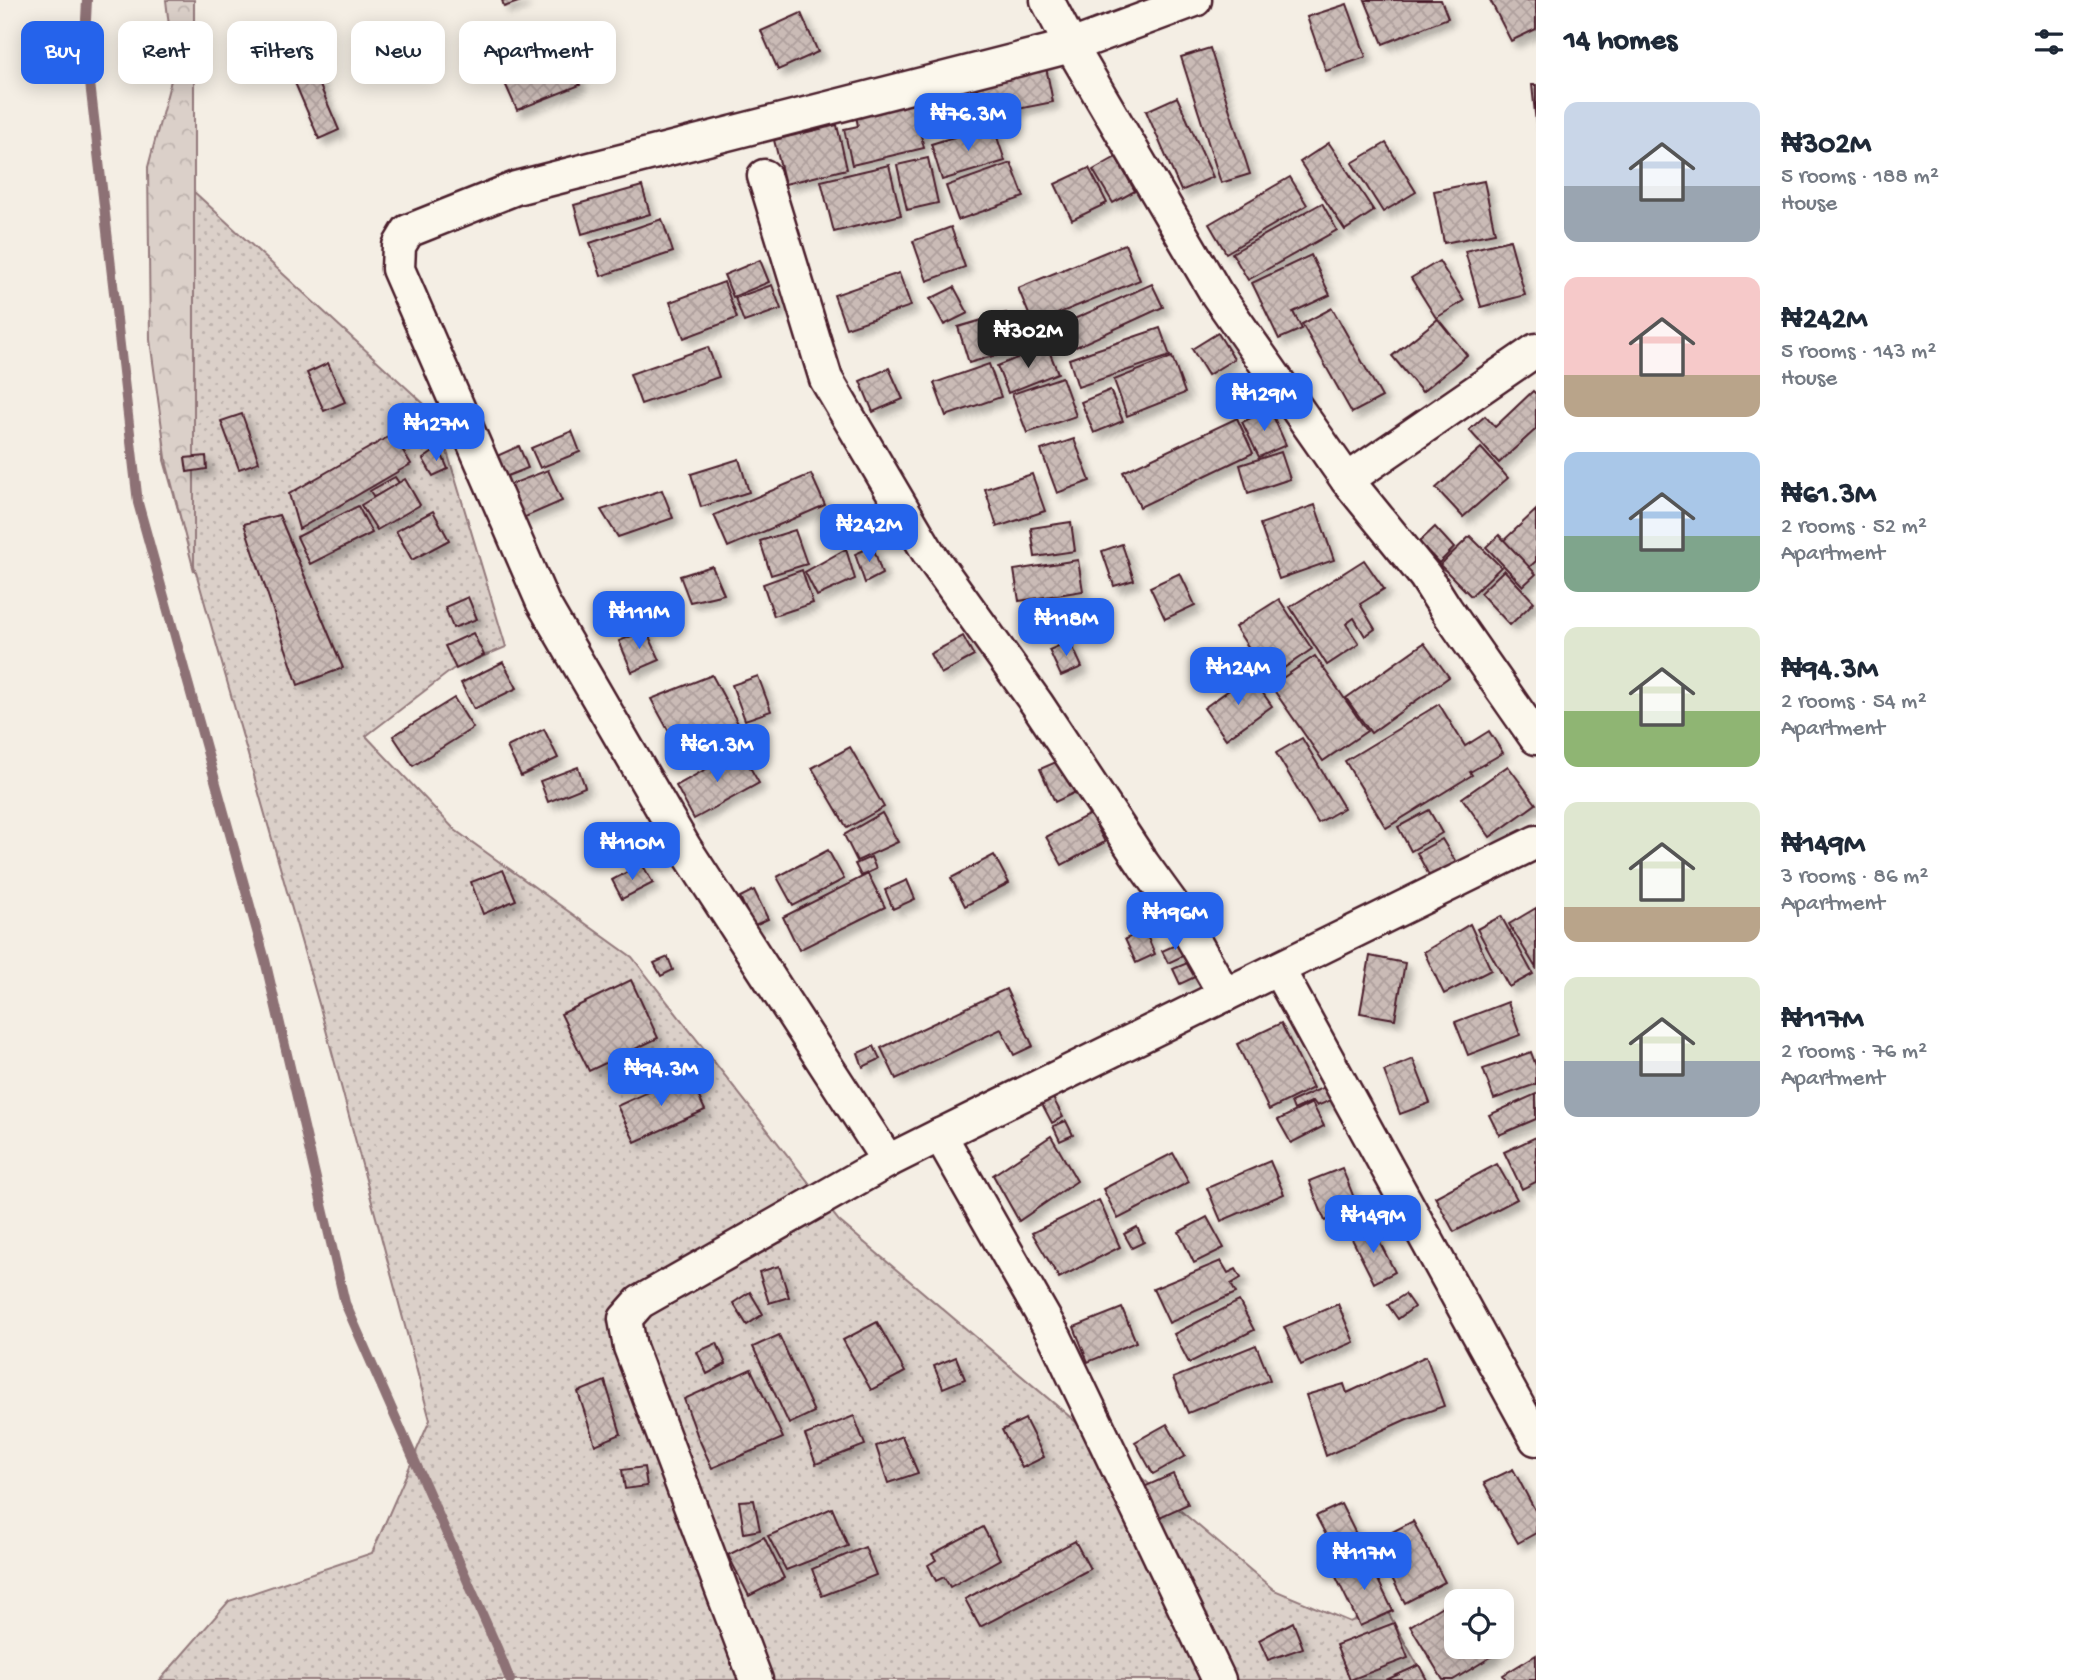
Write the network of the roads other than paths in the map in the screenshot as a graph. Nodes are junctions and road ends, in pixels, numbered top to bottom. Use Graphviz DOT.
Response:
graph roads {
  1 [pos="1047,0"];
  2 [pos="1195,0"];
  3 [pos="1071,46"];
  4 [pos="764,176"];
  5 [pos="1536,349"];
  6 [pos="1347,480"];
  7 [pos="1536,738"];
  8 [pos="1536,842"];
  9 [pos="1278,969"];
  10 [pos="1225,995"];
  11 [pos="940,1135"];
  12 [pos="888,1161"];
  13 [pos="1536,1439"];
  14 [pos="756,1680"];
  15 [pos="1219,1680"];
  1 -- 3 [label="street"];
  2 -- 3 [label="street"];
  3 -- 6 [label="street"];
  3 -- 12 [label="street"];
  4 -- 10 [label="street"];
  5 -- 6 [label="street"];
  6 -- 7 [label="street"];
  8 -- 9 [label="street"];
  9 -- 10 [label="street"];
  9 -- 13 [label="street"];
  10 -- 11 [label="street"];
  11 -- 12 [label="street"];
  11 -- 15 [label="street"];
  12 -- 14 [label="street"];
}
